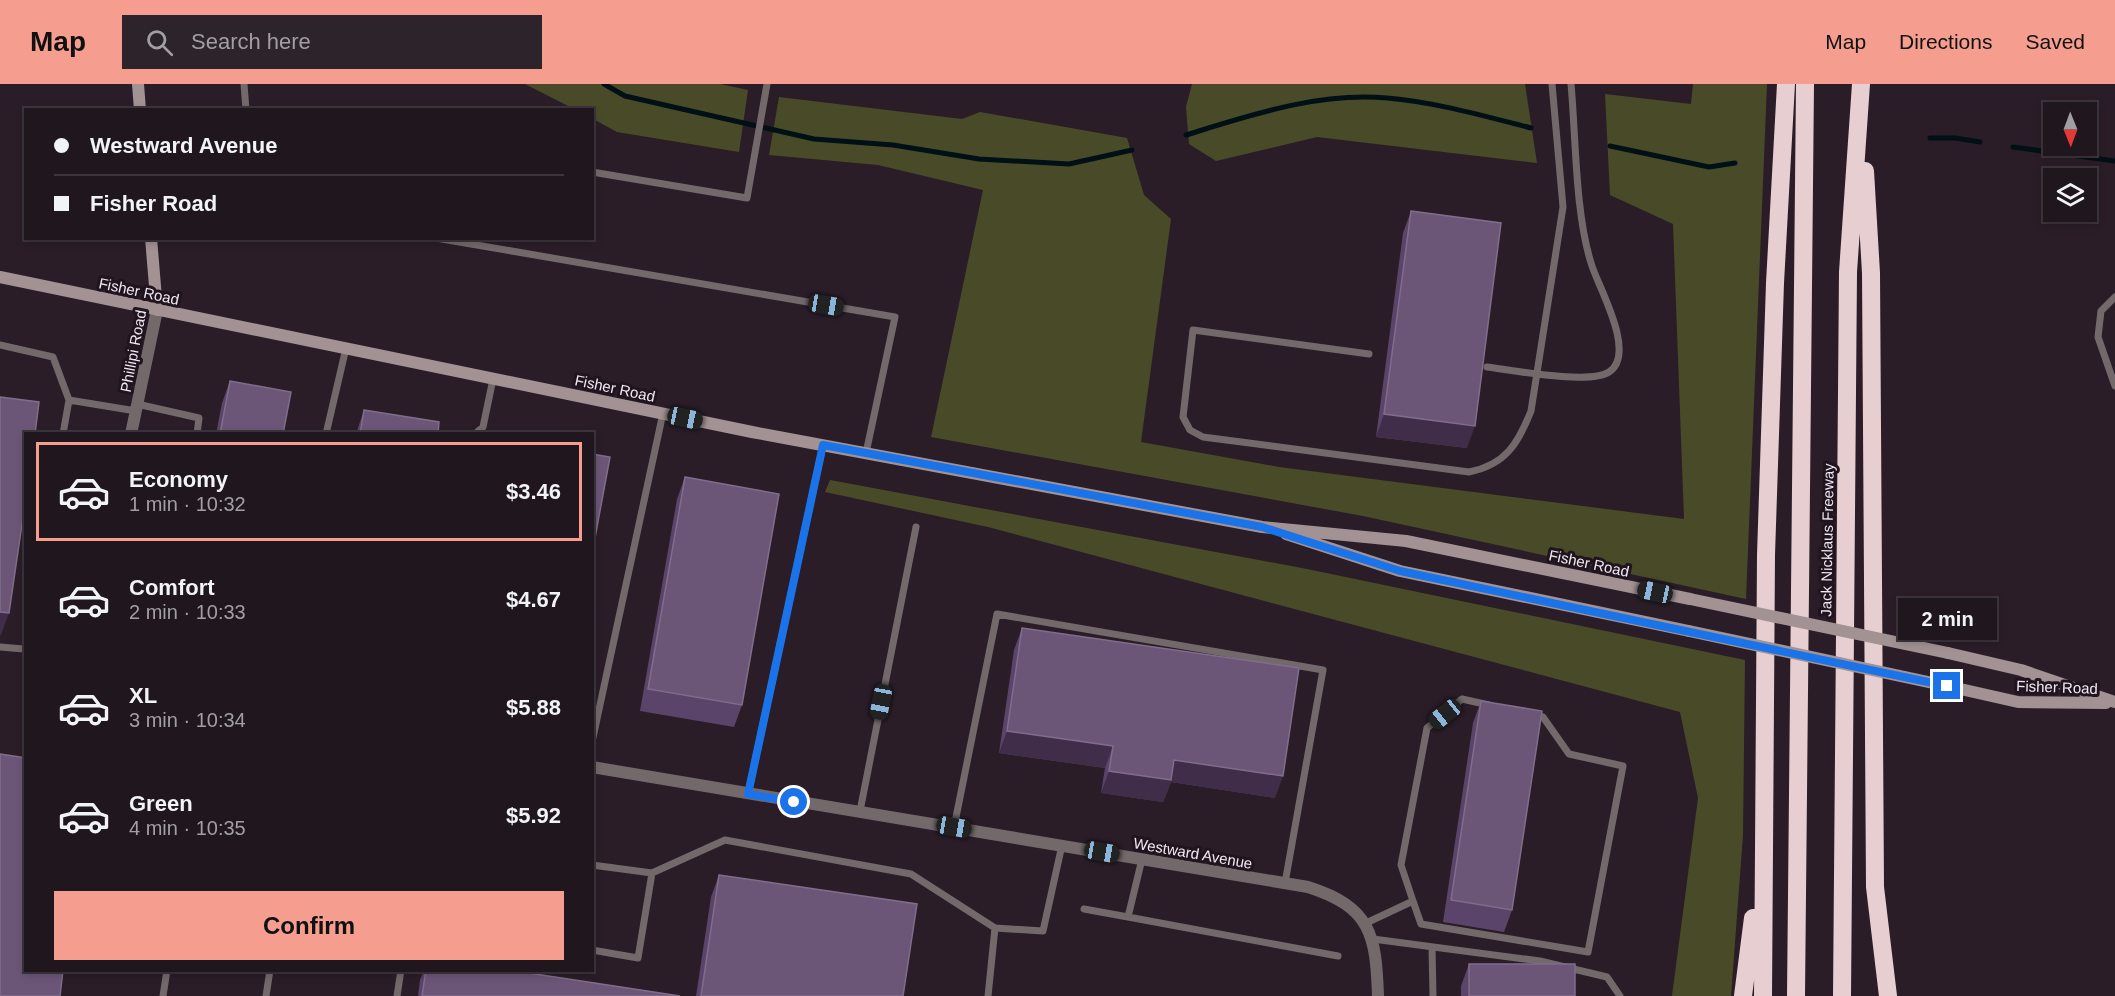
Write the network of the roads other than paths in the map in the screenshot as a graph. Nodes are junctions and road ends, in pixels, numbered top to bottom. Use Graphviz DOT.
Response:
graph roads {
  1 [pos="138,84"];
  2 [pos="244,84"];
  3 [pos="767,84"];
  4 [pos="1552,84"];
  5 [pos="1571,84"];
  6 [pos="1786,84"];
  7 [pos="1806,84"];
  8 [pos="1861,84"];
  9 [pos="1861,103"];
  10 [pos="140,108"];
  11 [pos="246,108"];
  12 [pos="594,172"];
  13 [pos="151,240"];
  14 [pos="448,240"];
  15 [pos="0,277"];
  16 [pos="2115,297"];
  17 [pos="157,310"];
  18 [pos="0,345"];
  19 [pos="346,348"];
  20 [pos="1369,354"];
  21 [pos="1486,368"];
  22 [pos="1538,373"];
  23 [pos="493,379"];
  24 [pos="2115,386"];
  25 [pos="69,399"];
  26 [pos="137,407"];
  27 [pos="663,413"];
  28 [pos="485,430"];
  29 [pos="63,432"];
  30 [pos="131,432"];
  31 [pos="197,432"];
  32 [pos="326,432"];
  33 [pos="823,445"];
  34 [pos="866,453"];
  35 [pos="916,527"];
  36 [pos="1262,527"];
  37 [pos="0,647"];
  38 [pos="24,647"];
  39 [pos="2115,703"];
  40 [pos="1497,707"];
  41 [pos="1532,714"];
  42 [pos="594,733"];
  43 [pos="594,766"];
  44 [pos="748,794"];
  45 [pos="860,811"];
  46 [pos="954,827"];
  47 [pos="1764,833"];
  48 [pos="1062,845"];
  49 [pos="1142,859"];
  50 [pos="594,865"];
  51 [pos="652,873"];
  52 [pos="1285,883"];
  53 [pos="1413,901"];
  54 [pos="1084,909"];
  55 [pos="1128,917"];
  56 [pos="1364,924"];
  57 [pos="995,928"];
  58 [pos="1373,939"];
  59 [pos="1432,947"];
  60 [pos="594,950"];
  61 [pos="1338,956"];
  62 [pos="167,972"];
  63 [pos="270,972"];
  64 [pos="401,972"];
  65 [pos="163,996"];
  66 [pos="266,996"];
  67 [pos="397,996"];
  68 [pos="988,996"];
  69 [pos="1378,996"];
  70 [pos="1433,996"];
  71 [pos="1620,996"];
  72 [pos="1743,996"];
  73 [pos="1762,996"];
  74 [pos="1796,996"];
  75 [pos="1842,996"];
  76 [pos="1888,996"];
  1 -- 10 [label="main road"];
  2 -- 11 [label="lane"];
  3 -- 12 [label="lane"];
  4 -- 22 [label="lane"];
  5 -- 22 [label="lane"];
  6 -- 47 [label="highway"];
  7 -- 74 [label="highway, Jack Nicklaus Freeway"];
  8 -- 9 [label="highway, Jack Nicklaus Freeway"];
  9 -- 75 [label="highway, Jack Nicklaus Freeway"];
  9 -- 76 [label="highway"];
  13 -- 17 [label="main road, Phillipi Road"];
  14 -- 34 [label="lane"];
  15 -- 17 [label="main road, Fisher Road"];
  16 -- 24 [label="lane"];
  17 -- 19 [label="main road, Fisher Road"];
  17 -- 26 [label="street, Phillipi Road"];
  18 -- 25 [label="lane"];
  19 -- 23 [label="main road, Fisher Road"];
  19 -- 32 [label="lane"];
  20 -- 22 [label="lane"];
  21 -- 22 [label="lane"];
  23 -- 27 [label="main road, Fisher Road"];
  23 -- 28 [label="lane"];
  25 -- 26 [label="lane"];
  25 -- 29 [label="lane"];
  26 -- 30 [label="street, Phillipi Road"];
  26 -- 31 [label="lane"];
  27 -- 33 [label="main road, Fisher Road"];
  27 -- 42 [label="lane"];
  33 -- 34 [label="main road, Fisher Road"];
  33 -- 44 [label="lane"];
  34 -- 36 [label="main road, Fisher Road"];
  35 -- 45 [label="lane"];
  36 -- 39 [label="main road, Fisher Road, bridge"];
  36 -- 39 [label="main road, Fisher Road, bridge"];
  37 -- 38 [label="lane"];
  40 -- 53 [label="lane"];
  41 -- 53 [label="lane"];
  43 -- 44 [label="street, Westward Avenue"];
  44 -- 45 [label="street, Westward Avenue"];
  45 -- 46 [label="street, Westward Avenue"];
  46 -- 48 [label="street, Westward Avenue"];
  46 -- 52 [label="lane"];
  47 -- 72 [label="highway"];
  47 -- 73 [label="highway"];
  48 -- 49 [label="street, Westward Avenue"];
  48 -- 57 [label="lane"];
  49 -- 52 [label="street, Westward Avenue"];
  49 -- 55 [label="lane"];
  50 -- 51 [label="lane"];
  51 -- 57 [label="lane"];
  51 -- 60 [label="lane"];
  52 -- 56 [label="street, Westward Avenue"];
  53 -- 56 [label="lane"];
  54 -- 55 [label="lane"];
  55 -- 61 [label="lane"];
  56 -- 58 [label="street"];
  57 -- 68 [label="lane"];
  58 -- 59 [label="lane"];
  58 -- 69 [label="street"];
  59 -- 70 [label="lane"];
  59 -- 71 [label="lane"];
  62 -- 65 [label="lane"];
  63 -- 66 [label="lane"];
  64 -- 67 [label="lane"];
}
